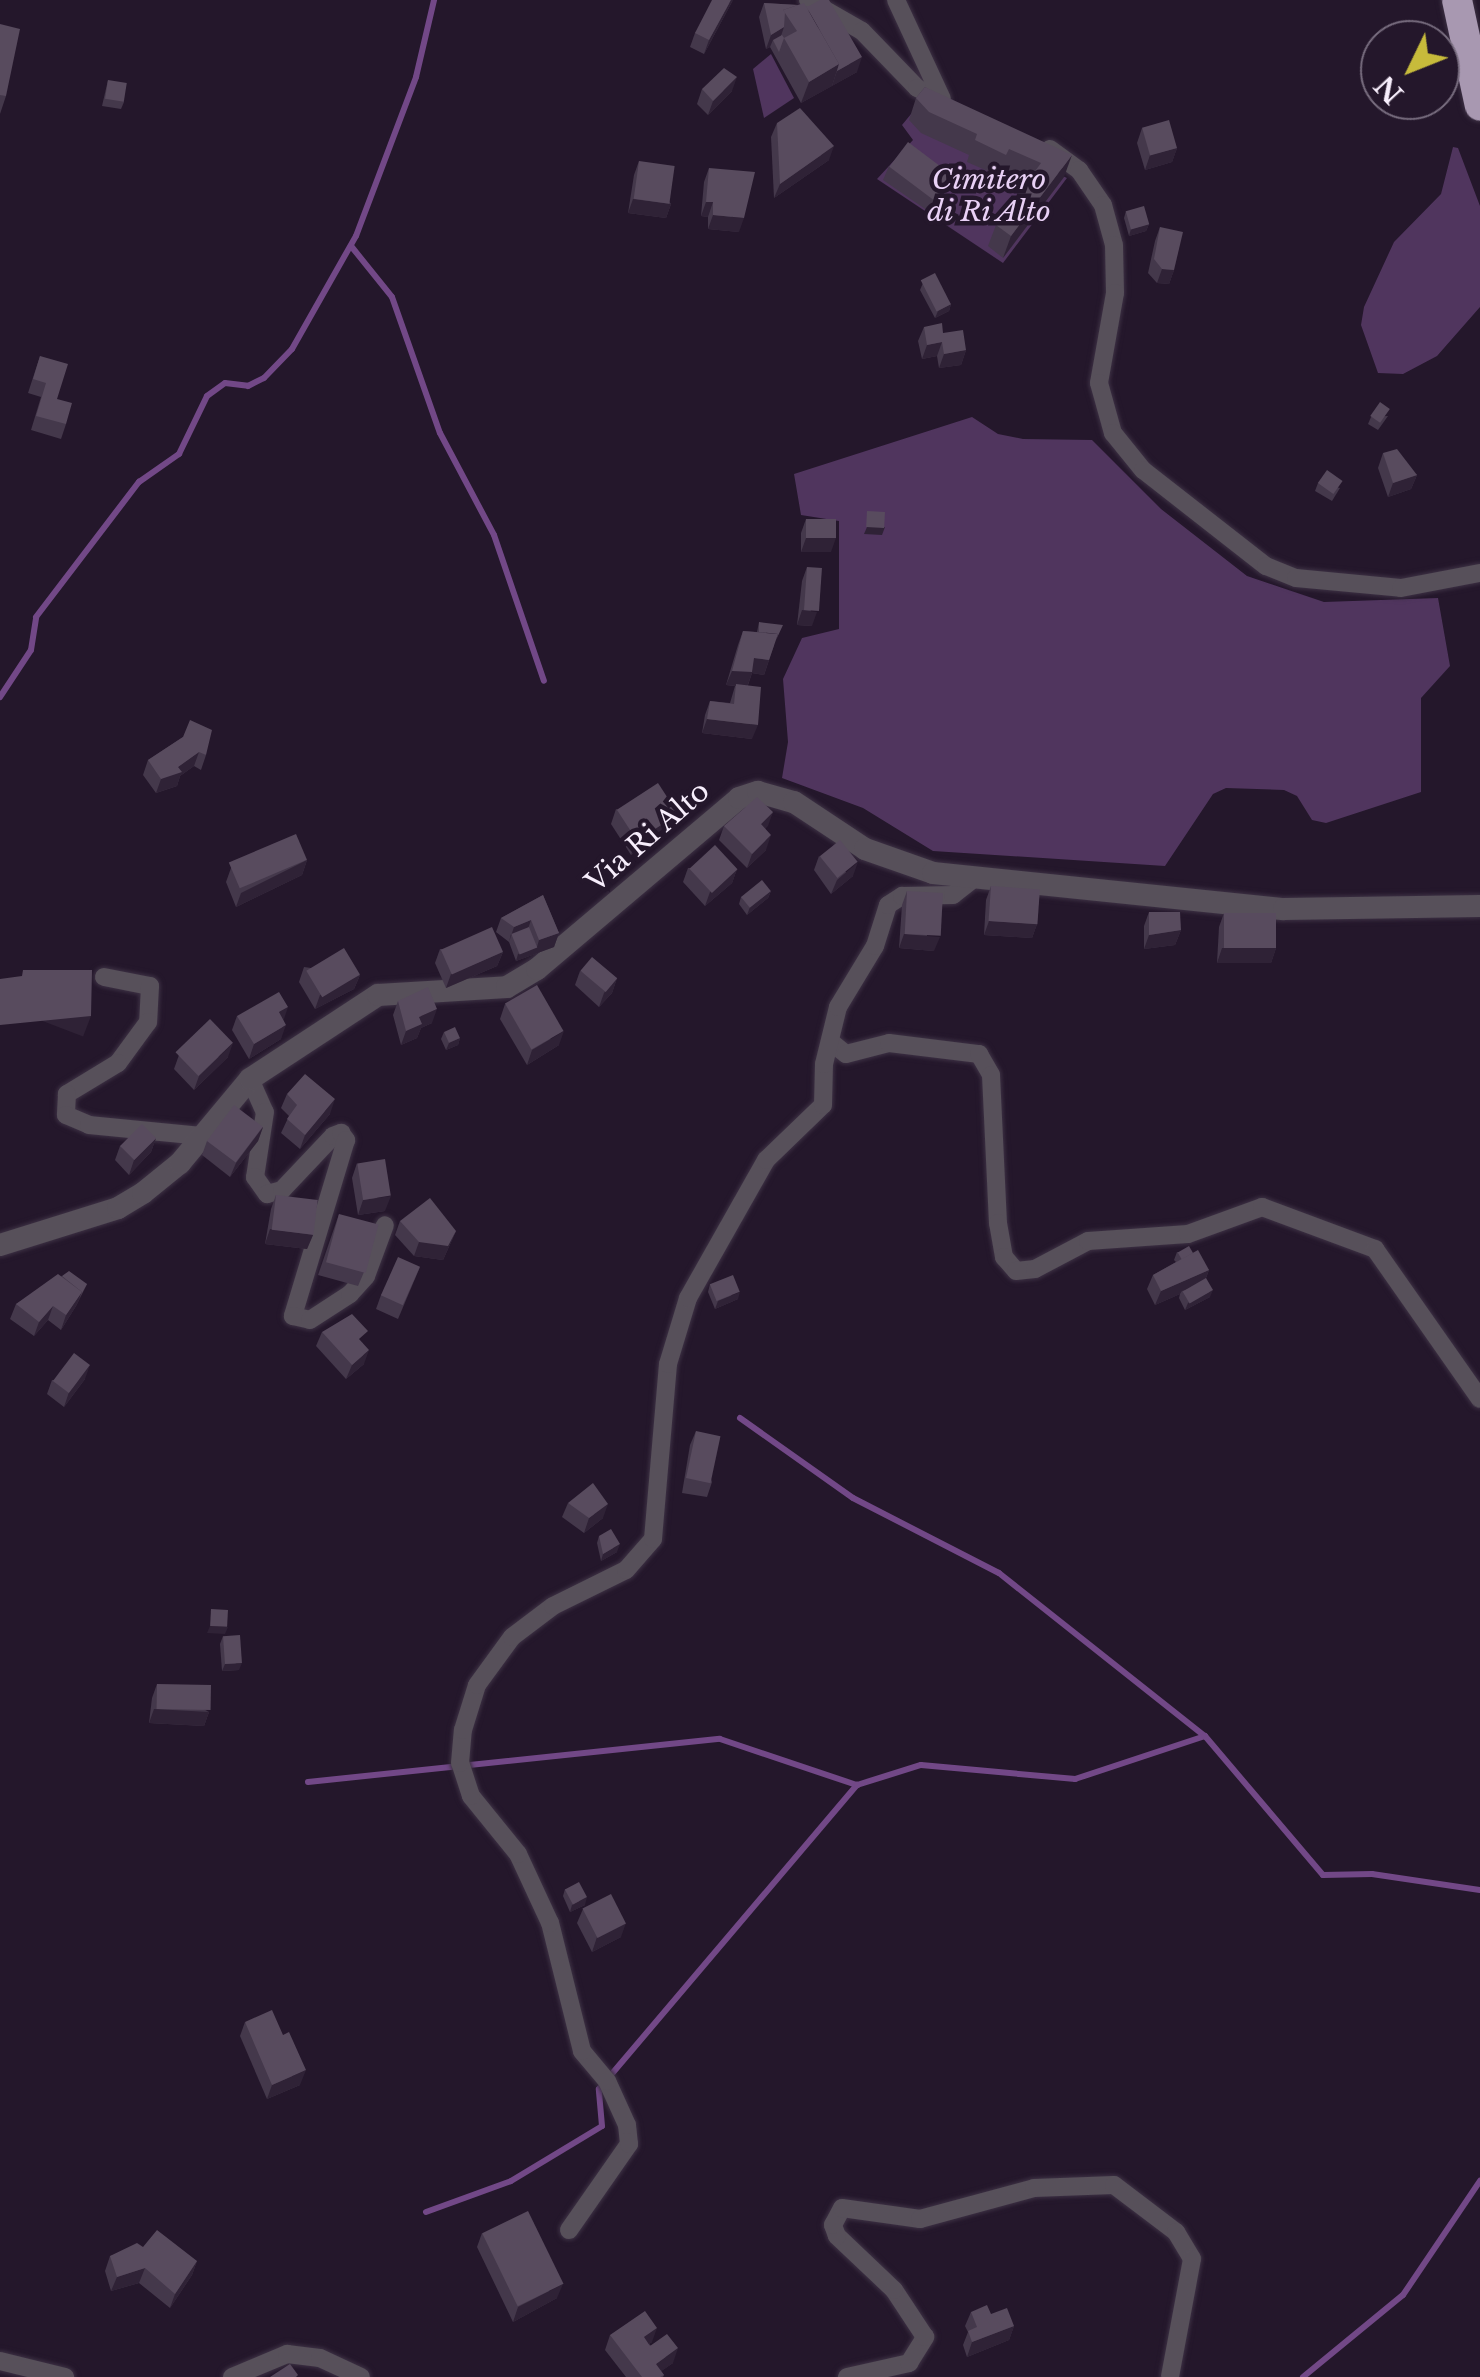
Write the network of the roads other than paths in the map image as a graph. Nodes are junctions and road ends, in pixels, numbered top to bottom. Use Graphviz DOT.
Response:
graph roads {
  1 [pos="808,0"];
  2 [pos="896,0"];
  3 [pos="1457,0"];
  4 [pos="1480,106"];
  5 [pos="1025,136"];
  6 [pos="1480,574"];
  7 [pos="975,878"];
  8 [pos="1480,906"];
  9 [pos="104,978"];
  10 [pos="830,1042"];
  11 [pos="250,1080"];
  12 [pos="201,1136"];
  13 [pos="385,1225"];
  14 [pos="6,1236"];
  15 [pos="1480,1399"];
  16 [pos="569,2230"];
  17 [pos="0,2361"];
  18 [pos="65,2377"];
  19 [pos="232,2377"];
  20 [pos="361,2377"];
  21 [pos="848,2377"];
  22 [pos="1170,2377"];
  1 -- 2 [label="street"];
  3 -- 4 [label="highway"];
  5 -- 6 [label="street"];
  7 -- 8 [label="street, Via Ri Alto"];
  7 -- 10 [label="street"];
  7 -- 11 [label="street, Via Ri Alto"];
  9 -- 12 [label="street"];
  10 -- 15 [label="street"];
  10 -- 16 [label="street"];
  11 -- 12 [label="street, Via Ri Alto"];
  11 -- 13 [label="street"];
  12 -- 14 [label="street, Via Ri Alto"];
  17 -- 18 [label="street"];
  19 -- 20 [label="street"];
  21 -- 22 [label="street"];
}
